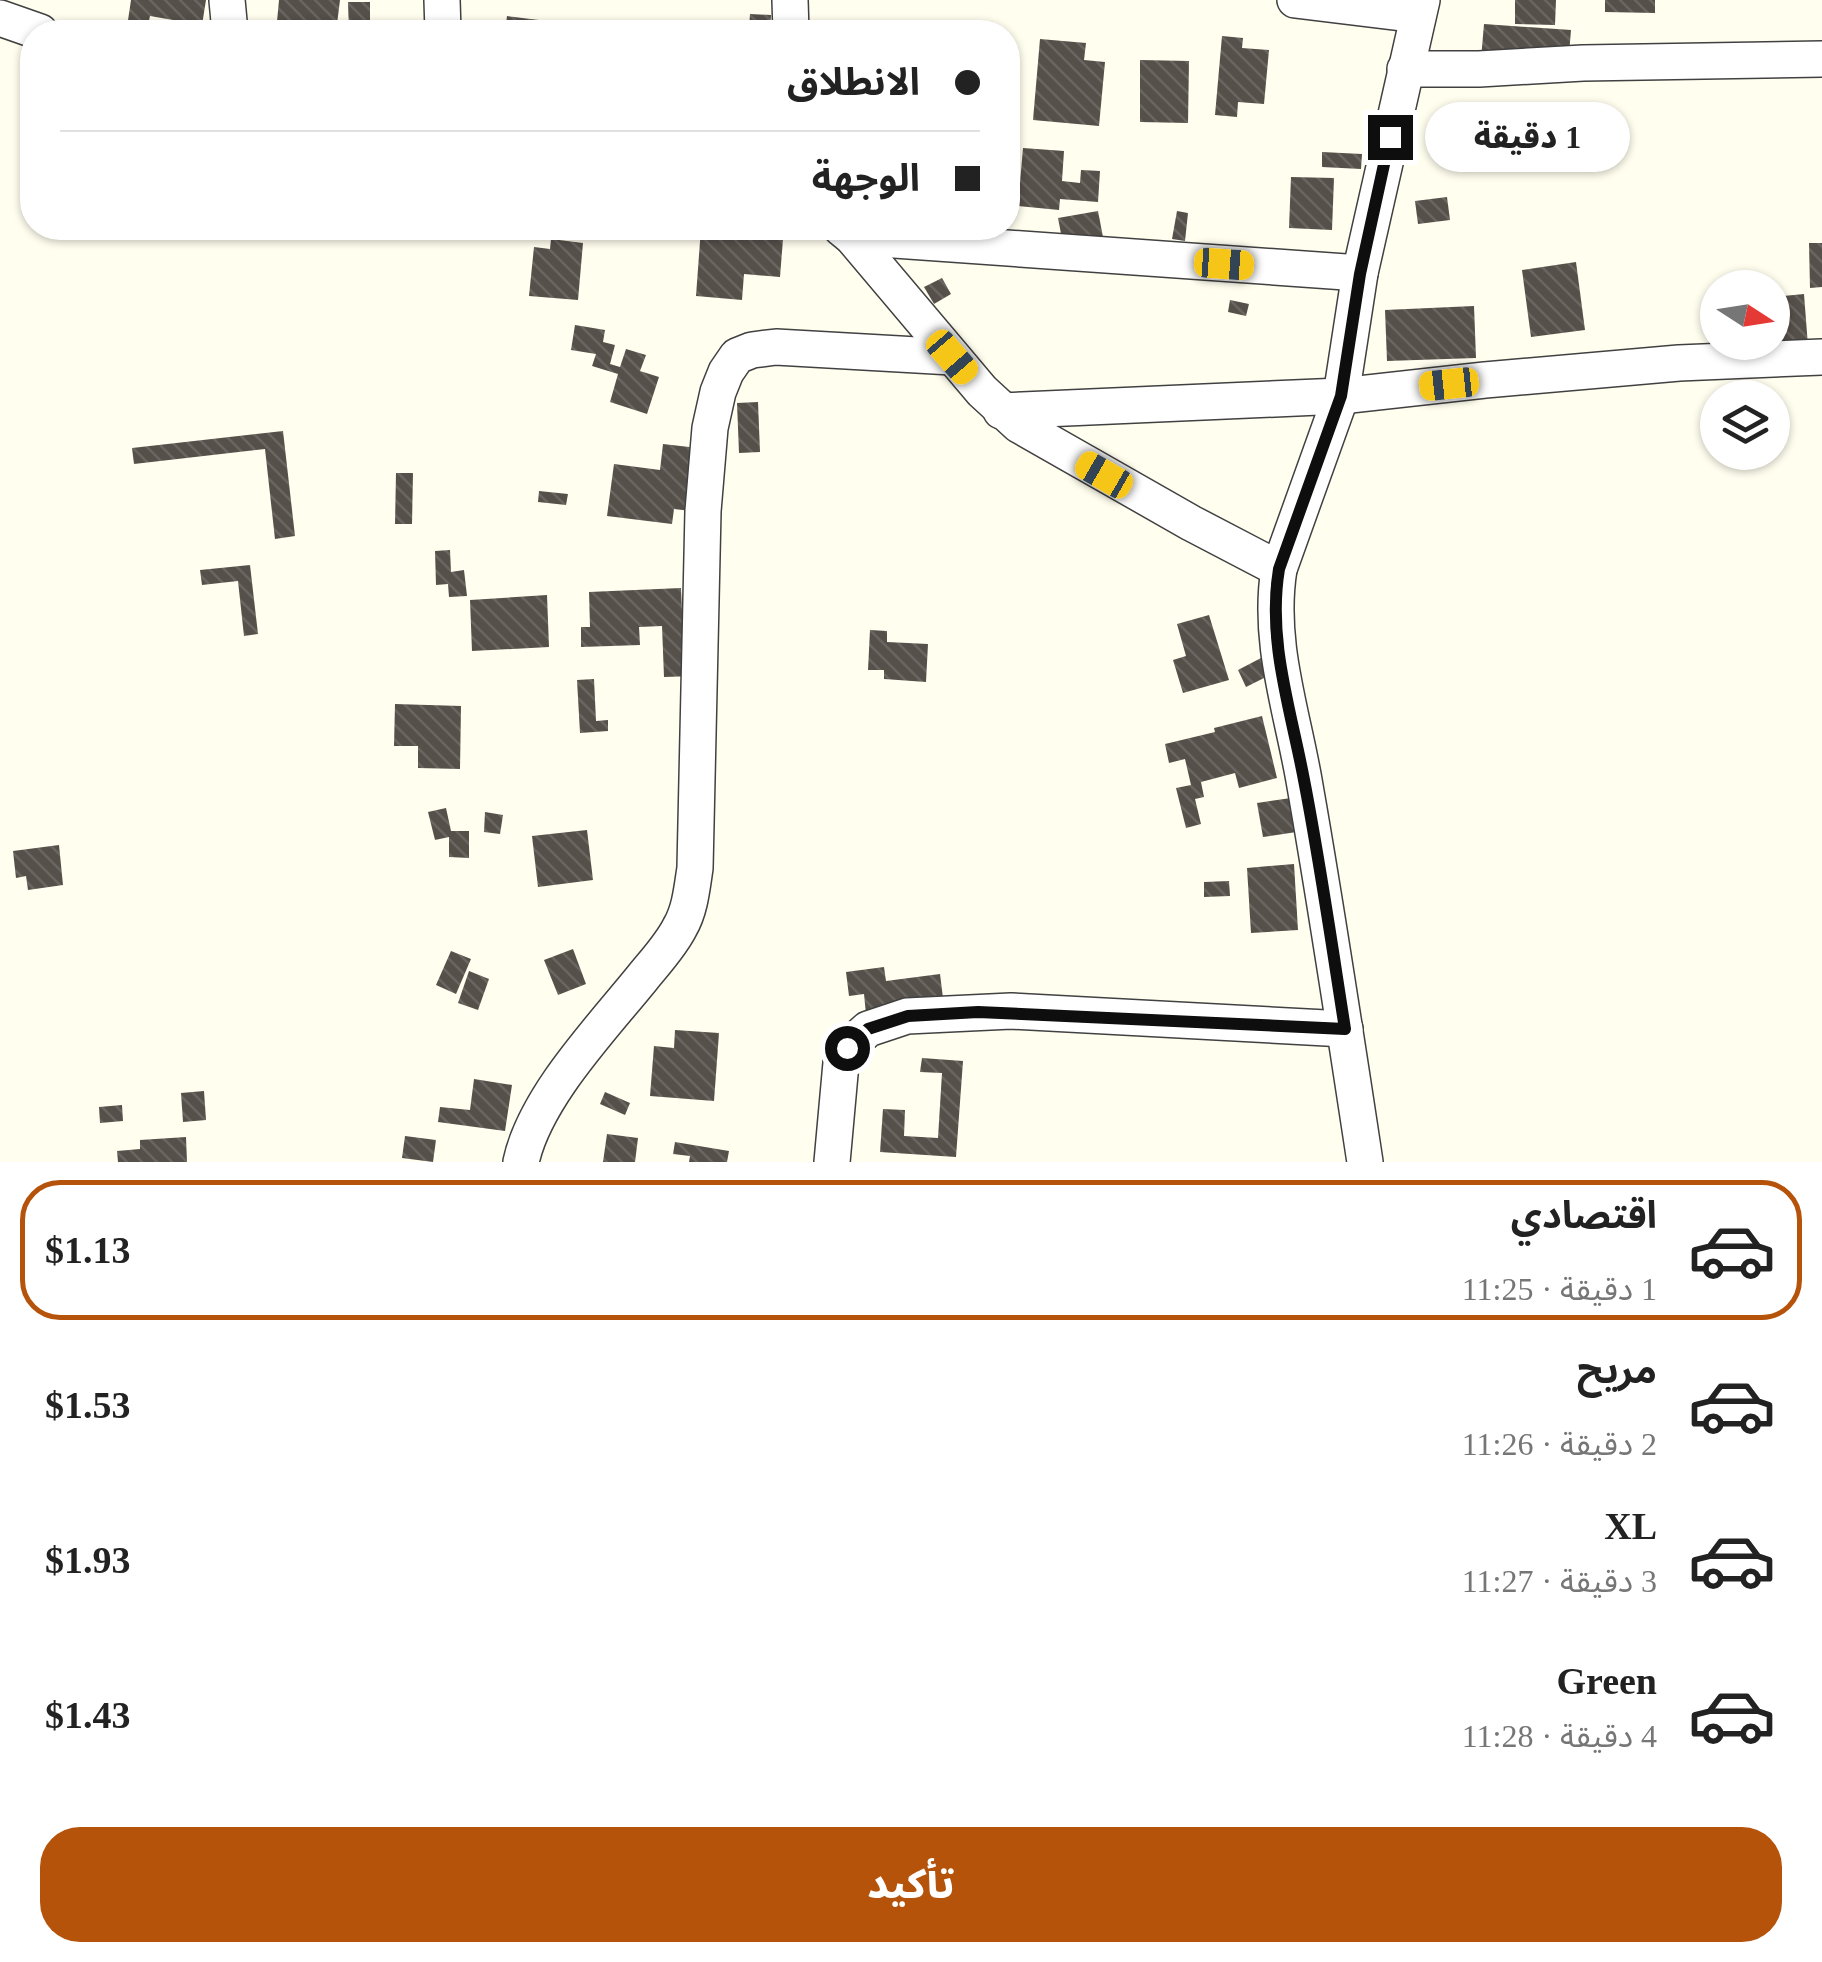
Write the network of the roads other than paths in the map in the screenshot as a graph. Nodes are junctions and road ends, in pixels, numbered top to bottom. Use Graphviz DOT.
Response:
graph roads {
  1 [pos="1295,0"];
  2 [pos="1420,8"];
  3 [pos="1822,59"];
  4 [pos="1405,69"];
  5 [pos="853,240"];
  6 [pos="944,240"];
  7 [pos="1360,274"];
  8 [pos="1822,356"];
  9 [pos="952,357"];
  10 [pos="1341,396"];
  11 [pos="1001,411"];
  12 [pos="1279,569"];
  13 [pos="1345,1029"];
  14 [pos="521,1162"];
  15 [pos="832,1162"];
  16 [pos="1364,1162"];
  1 -- 2 [label="street"];
  2 -- 4 [label="street"];
  3 -- 4 [label="street"];
  4 -- 7 [label="street"];
  5 -- 9 [label="street"];
  6 -- 7 [label="street"];
  7 -- 10 [label="street"];
  8 -- 10 [label="street"];
  9 -- 11 [label="street"];
  9 -- 14 [label="street"];
  10 -- 11 [label="street"];
  10 -- 12 [label="street"];
  11 -- 12 [label="street"];
  12 -- 13 [label="street"];
  13 -- 15 [label="street"];
  13 -- 16 [label="street"];
}
